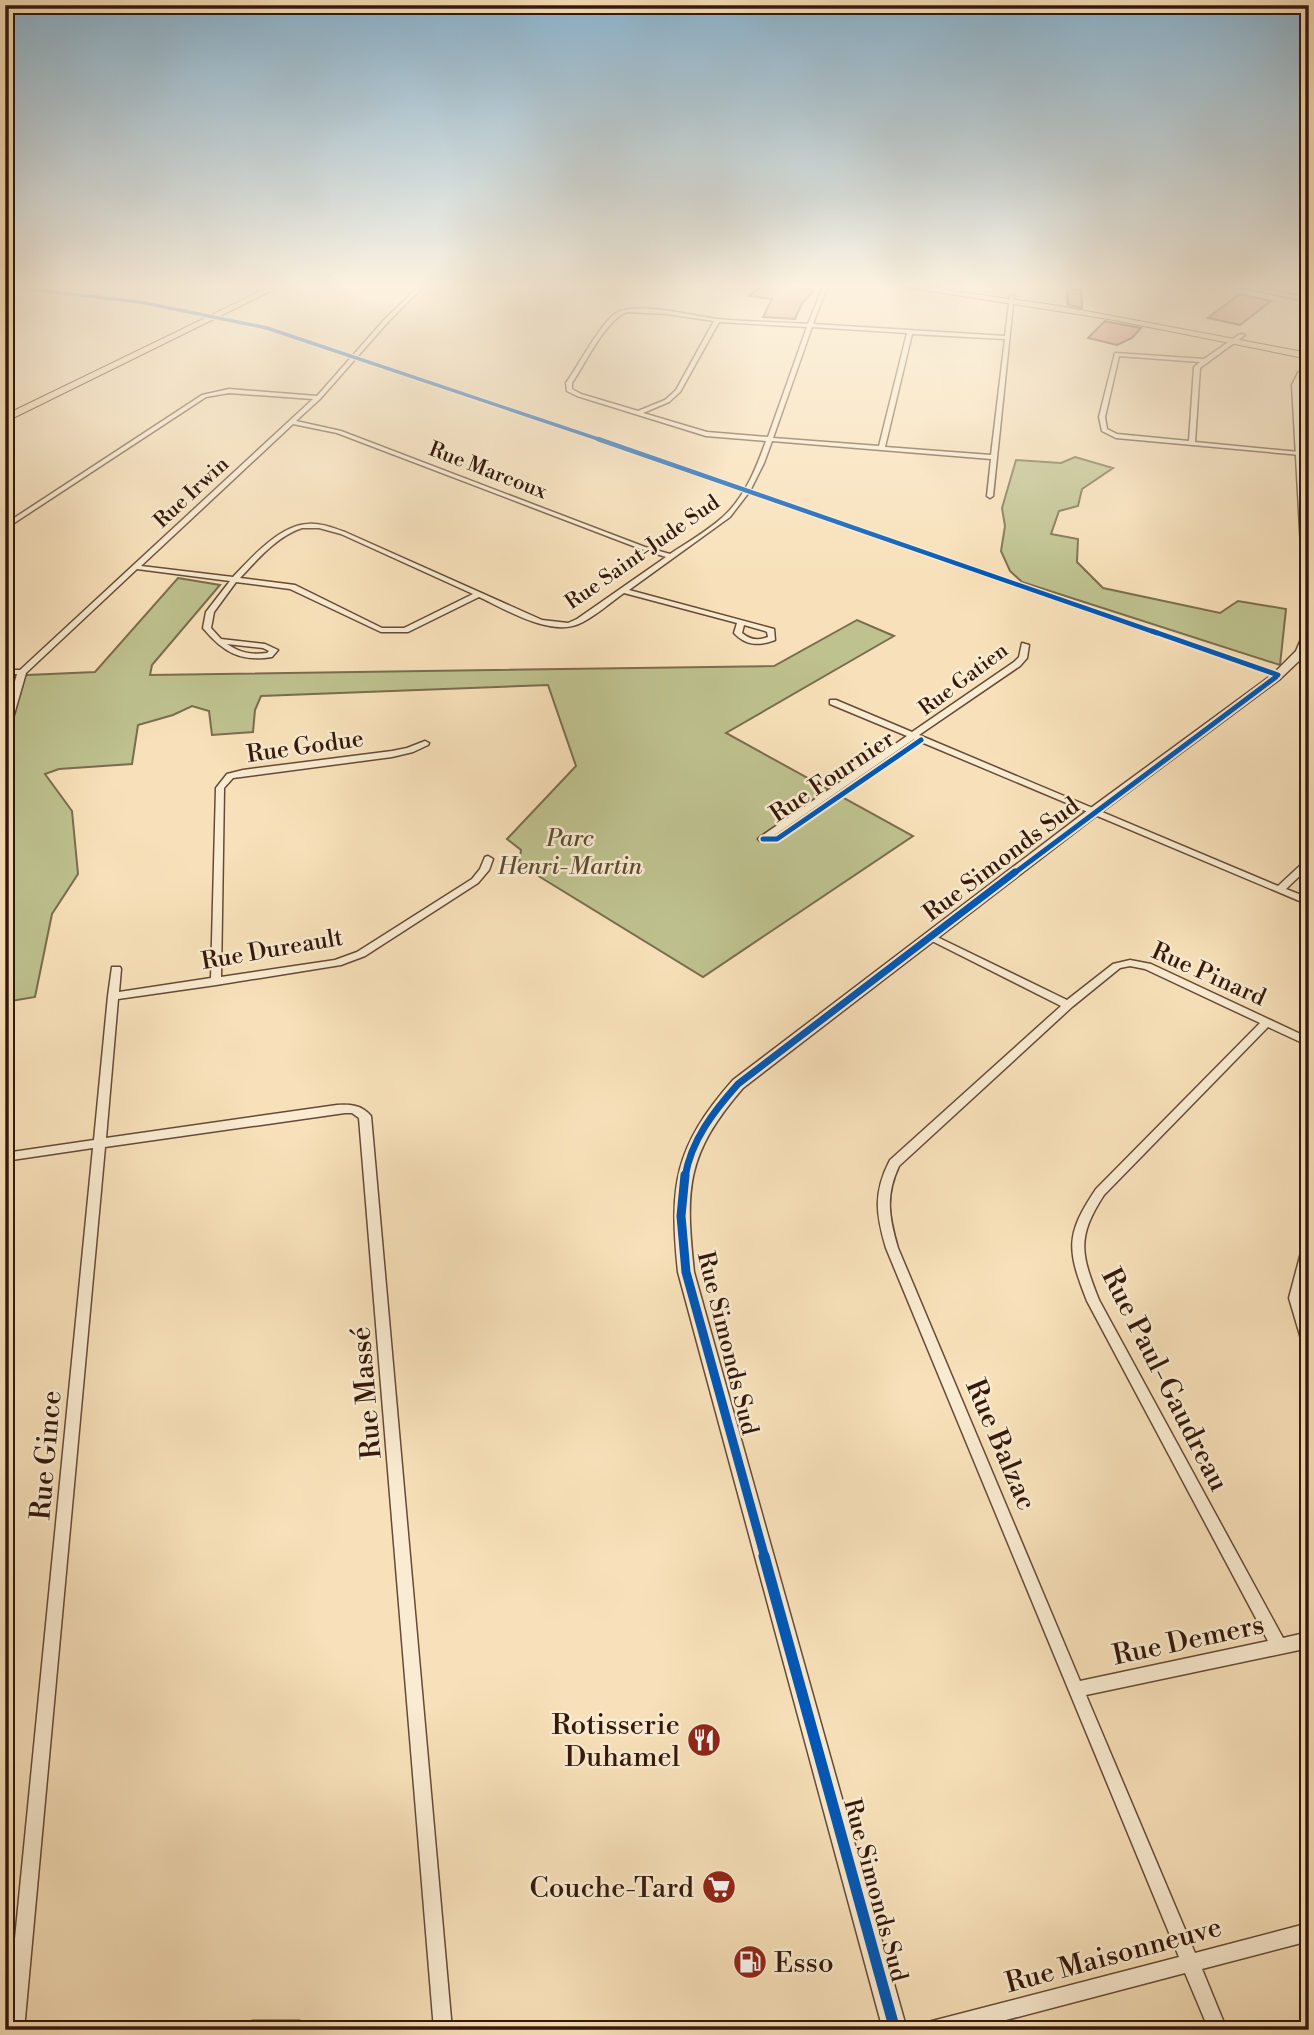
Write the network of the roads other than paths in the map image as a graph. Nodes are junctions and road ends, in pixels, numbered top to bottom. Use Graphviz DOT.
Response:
graph roads {
  1 [pos="81,382"];
  2 [pos="83,382"];
  3 [pos="332,382"];
  4 [pos="570,382"];
  5 [pos="683,382"];
  6 [pos="790,382"];
  7 [pos="898,382"];
  8 [pos="1001,382"];
  9 [pos="1110,382"];
  10 [pos="1196,382"];
  11 [pos="1298,382"];
  12 [pos="318,398"];
  13 [pos="44,400"];
  14 [pos="638,413"];
  15 [pos="5,419"];
  16 [pos="292,422"];
  17 [pos="769,440"];
  18 [pos="1192,444"];
  19 [pos="1309,446"];
  20 [pos="881,449"];
  21 [pos="1299,450"];
  22 [pos="992,457"];
  23 [pos="989,496"];
  24 [pos="1305,497"];
  25 [pos="5,527"];
  26 [pos="671,556"];
  27 [pos="135,567"];
  28 [pos="235,579"];
  29 [pos="622,590"];
  30 [pos="477,595"];
  31 [pos="1308,595"];
  32 [pos="1309,601"];
  33 [pos="741,622"];
  34 [pos="1309,632"];
  35 [pos="218,641"];
  36 [pos="1025,645"];
  37 [pos="5,672"];
  38 [pos="22,673"];
  39 [pos="833,702"];
  40 [pos="5,732"];
  41 [pos="914,737"];
  42 [pos="425,743"];
  43 [pos="1092,813"];
  44 [pos="763,839"];
  45 [pos="488,859"];
  46 [pos="1309,862"];
  47 [pos="1280,889"];
  48 [pos="1309,902"];
  49 [pos="931,937"];
  50 [pos="1130,963"];
  51 [pos="116,969"];
  52 [pos="216,982"];
  53 [pos="113,996"];
  54 [pos="1068,1005"];
  55 [pos="1266,1023"];
  56 [pos="1309,1042"];
  57 [pos="99,1144"];
  58 [pos="5,1157"];
  59 [pos="1309,1245"];
  60 [pos="1309,1342"];
  61 [pos="1309,1640"];
  62 [pos="1279,1647"];
  63 [pos="1078,1689"];
  64 [pos="1309,1932"];
  65 [pos="1191,1963"];
  66 [pos="15,2030"];
  67 [pos="253,2030"];
  68 [pos="299,2030"];
  69 [pos="443,2030"];
  70 [pos="895,2030"];
  71 [pos="932,2030"];
  72 [pos="1218,2030"];
  1 -- 13 [label="main road"];
  2 -- 13 [label="main road"];
  3 -- 12 [label="street, Rue Irwin"];
  4 -- 14 [label="street"];
  5 -- 14 [label="street"];
  6 -- 17 [label="street, Rue Saint-Jude Sud"];
  7 -- 20 [label="street"];
  8 -- 22 [label="street"];
  9 -- 18 [label="street"];
  10 -- 18 [label="street"];
  11 -- 21 [label="street"];
  12 -- 16 [label="street, Rue Irwin"];
  12 -- 25 [label="street"];
  13 -- 15 [label="main road"];
  14 -- 17 [label="street"];
  16 -- 26 [label="street, Rue Marcoux"];
  16 -- 27 [label="street, Rue Irwin"];
  17 -- 20 [label="street"];
  17 -- 26 [label="street, Rue Saint-Jude Sud"];
  18 -- 21 [label="street"];
  19 -- 21 [label="street"];
  20 -- 22 [label="street"];
  21 -- 24 [label="street"];
  22 -- 23 [label="street"];
  24 -- 31 [label="street"];
  26 -- 29 [label="street, Rue Saint-Jude Sud"];
  27 -- 28 [label="street"];
  27 -- 38 [label="street, Rue Irwin"];
  28 -- 30 [label="street"];
  28 -- 30 [label="street, Rue Saint-Jude Sud"];
  28 -- 35 [label="street, Rue Saint-Jude Sud"];
  29 -- 30 [label="street, Rue Saint-Jude Sud"];
  29 -- 33 [label="street"];
  31 -- 32 [label="street"];
  34 -- 43 [label="street, Rue Simonds Sud"];
  35 -- 35 [label="street"];
  36 -- 41 [label="street, Rue Gatien"];
  37 -- 38 [label="street"];
  38 -- 40 [label="street"];
  39 -- 41 [label="street, Rue Fournier"];
  41 -- 43 [label="street, Rue Fournier"];
  41 -- 44 [label="street, Rue Gatien"];
  42 -- 52 [label="street, Rue Godue"];
  43 -- 47 [label="street, Rue Fournier"];
  43 -- 49 [label="street, Rue Simonds Sud"];
  45 -- 52 [label="street, Rue Dureault"];
  46 -- 47 [label="street"];
  47 -- 48 [label="street, Rue Fournier"];
  49 -- 54 [label="street"];
  49 -- 70 [label="street, Rue Simonds Sud"];
  50 -- 54 [label="street, Rue Balzac"];
  50 -- 55 [label="street, Rue Pinard"];
  51 -- 53 [label="street, Rue Gince"];
  52 -- 53 [label="street, Rue Dureault"];
  53 -- 57 [label="street, Rue Gince"];
  54 -- 63 [label="street, Rue Balzac"];
  55 -- 56 [label="street, Rue Pinard"];
  55 -- 62 [label="street, Rue Paul-Gaudreau"];
  57 -- 58 [label="street, Rue Massé"];
  57 -- 66 [label="street, Rue Gince"];
  57 -- 69 [label="street, Rue Massé"];
  59 -- 60 [label="street"];
  61 -- 62 [label="street, Rue Demers"];
  62 -- 63 [label="street, Rue Demers"];
  63 -- 65 [label="street, Rue Balzac"];
  64 -- 65 [label="street, Rue Maisonneuve"];
  65 -- 71 [label="street, Rue Maisonneuve"];
  65 -- 72 [label="street, Rue Balzac"];
  67 -- 68 [label="street"];
}
